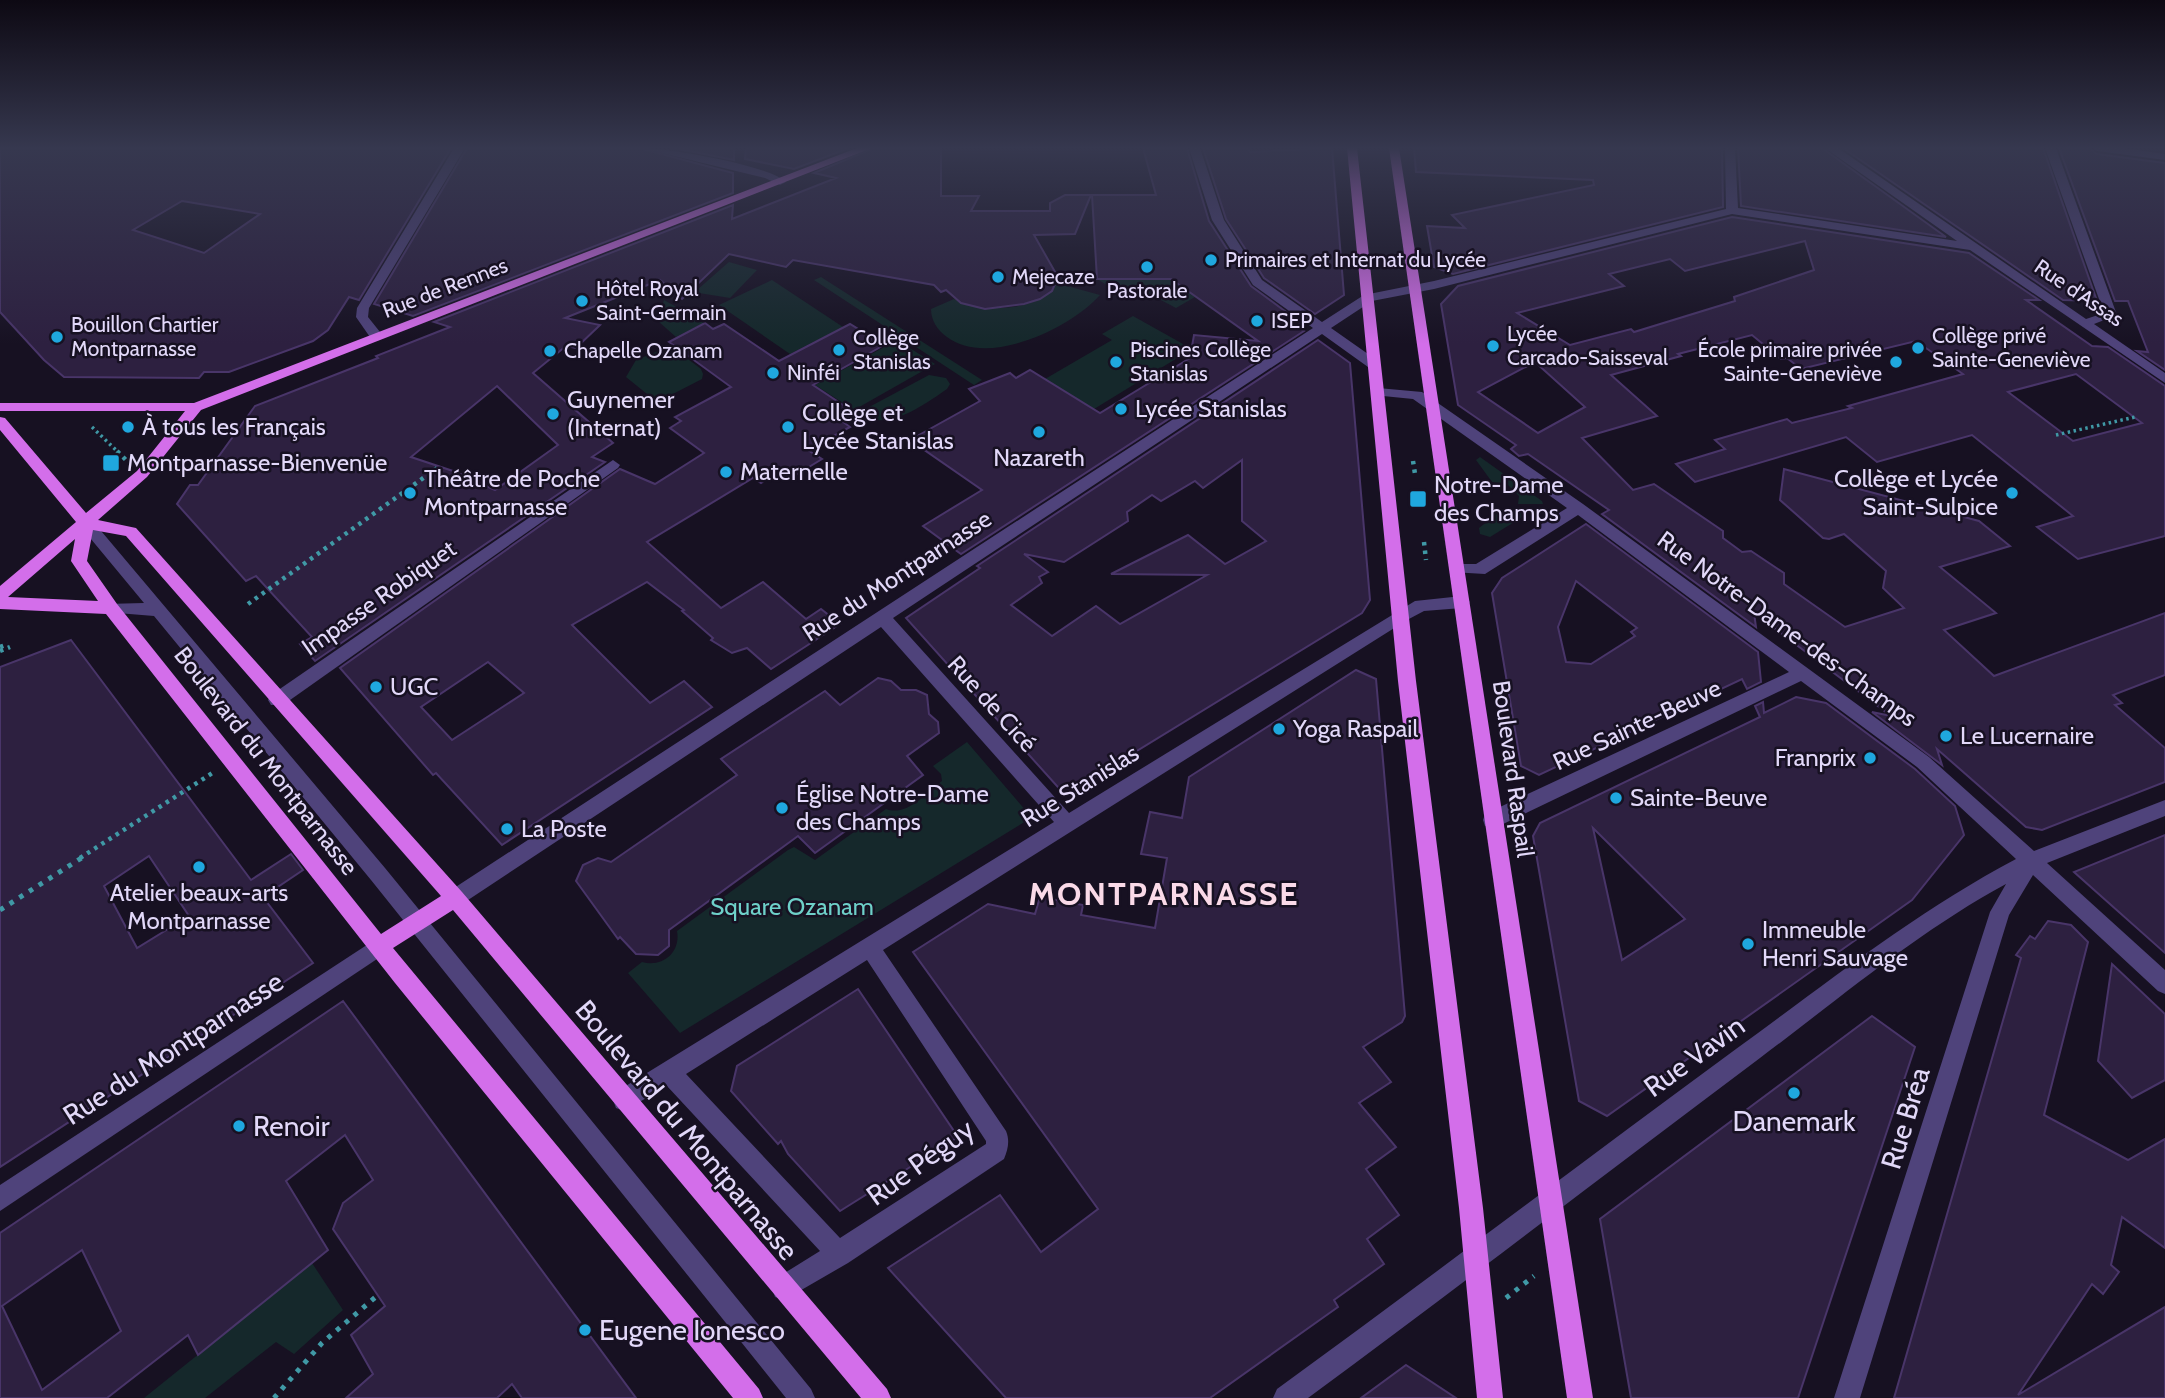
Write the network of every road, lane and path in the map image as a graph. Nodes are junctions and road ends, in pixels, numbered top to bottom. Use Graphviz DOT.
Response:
graph roads {
  1 [pos="420,213"];
  2 [pos="699,213"];
  3 [pos="1216,213"];
  4 [pos="1359,213"];
  5 [pos="1403,213"];
  6 [pos="1723,213"];
  7 [pos="1747,213"];
  8 [pos="1924,213"];
  9 [pos="2074,213"];
  10 [pos="1973,247"];
  11 [pos="1414,289"];
  12 [pos="1368,298"];
  13 [pos="2085,323"];
  14 [pos="1324,327"];
  15 [pos="377,337"];
  16 [pos="2028,357"];
  17 [pos="2068,363"];
  18 [pos="1373,364"];
  19 [pos="2165,379"];
  20 [pos="1378,392"];
  21 [pos="1432,405"];
  22 [pos="0,407"];
  23 [pos="196,407"];
  24 [pos="2135,418"];
  25 [pos="0,421"];
  26 [pos="91,425"];
  27 [pos="2056,435"];
  28 [pos="1413,461"];
  29 [pos="136,464"];
  30 [pos="613,465"];
  31 [pos="440,466"];
  32 [pos="1415,474"];
  33 [pos="1578,508"];
  34 [pos="86,523"];
  35 [pos="1423,542"];
  36 [pos="1426,560"];
  37 [pos="1458,568"];
  38 [pos="0,595"];
  39 [pos="1462,602"];
  40 [pos="0,603"];
  41 [pos="248,604"];
  42 [pos="111,608"];
  43 [pos="158,610"];
  44 [pos="1401,616"];
  45 [pos="882,617"];
  46 [pos="9,646"];
  47 [pos="0,649"];
  48 [pos="1803,673"];
  49 [pos="276,700"];
  50 [pos="233,761"];
  51 [pos="2165,808"];
  52 [pos="1492,820"];
  53 [pos="1066,824"];
  54 [pos="2031,861"];
  55 [pos="455,898"];
  56 [pos="0,910"];
  57 [pos="417,922"];
  58 [pos="379,946"];
  59 [pos="870,947"];
  60 [pos="2165,984"];
  61 [pos="669,1072"];
  62 [pos="624,1100"];
  63 [pos="0,1199"];
  64 [pos="1550,1200"];
  65 [pos="839,1254"];
  66 [pos="1476,1260"];
  67 [pos="1534,1276"];
  68 [pos="784,1288"];
  69 [pos="378,1296"];
  70 [pos="1500,1303"];
  71 [pos="274,1398"];
  72 [pos="750,1398"];
  73 [pos="802,1398"];
  74 [pos="878,1398"];
  75 [pos="1286,1398"];
  76 [pos="1490,1398"];
  77 [pos="1580,1398"];
  78 [pos="1847,1398"];
  1 -- 15 [label="street"];
  2 -- 15 [label="main road, Rue de Rennes"];
  3 -- 14 [label="street"];
  4 -- 12 [label="main road"];
  5 -- 11 [label="main road, Boulevard Raspail"];
  6 -- 11 [label="street"];
  7 -- 10 [label="street"];
  8 -- 10 [label="street, Rue d'Assas"];
  9 -- 13 [label="street"];
  10 -- 13 [label="street, Rue d'Assas"];
  11 -- 12 [label="street"];
  11 -- 21 [label="main road, Boulevard Raspail"];
  12 -- 14 [label="street, Rue du Montparnasse"];
  12 -- 18 [label="main road"];
  13 -- 19 [label="street, Rue d'Assas"];
  14 -- 18 [label="street"];
  14 -- 45 [label="street, Rue du Montparnasse"];
  15 -- 23 [label="main road, Rue de Rennes"];
  16 -- 17 [label="path"];
  18 -- 20 [label="main road"];
  20 -- 21 [label="street, Rue Notre-Dame-des-Champs"];
  20 -- 44 [label="main road"];
  21 -- 33 [label="street, Rue Notre-Dame-des-Champs"];
  21 -- 37 [label="main road, Boulevard Raspail"];
  22 -- 23 [label="main road"];
  23 -- 34 [label="main road"];
  24 -- 27 [label="path"];
  25 -- 34 [label="main road, Boulevard du Montparnasse"];
  26 -- 29 [label="path"];
  28 -- 32 [label="path"];
  30 -- 49 [label="street, Impasse Robiquet"];
  31 -- 41 [label="path"];
  33 -- 37 [label="street"];
  33 -- 48 [label="street, Rue Notre-Dame-des-Champs"];
  34 -- 38 [label="main road"];
  34 -- 42 [label="main road, Boulevard du Montparnasse"];
  34 -- 43 [label="street, Boulevard du Montparnasse"];
  34 -- 49 [label="main road, Boulevard du Montparnasse"];
  35 -- 36 [label="path"];
  37 -- 39 [label="main road, Boulevard Raspail"];
  39 -- 44 [label="street, Rue Stanislas"];
  39 -- 52 [label="main road, Boulevard Raspail"];
  40 -- 42 [label="main road"];
  42 -- 43 [label="street"];
  42 -- 50 [label="main road, Boulevard du Montparnasse"];
  43 -- 57 [label="street, Boulevard du Montparnasse"];
  44 -- 53 [label="street, Rue Stanislas"];
  44 -- 66 [label="main road"];
  45 -- 53 [label="street, Rue de Cicé"];
  45 -- 55 [label="street, Rue du Montparnasse"];
  46 -- 47 [label="path"];
  48 -- 52 [label="street, Rue Sainte-Beuve"];
  48 -- 54 [label="street, Rue Notre-Dame-des-Champs"];
  49 -- 55 [label="main road, Boulevard du Montparnasse"];
  50 -- 56 [label="path"];
  50 -- 58 [label="main road, Boulevard du Montparnasse"];
  51 -- 54 [label="street, Rue Vavin"];
  52 -- 64 [label="main road, Boulevard Raspail"];
  53 -- 59 [label="street, Rue Stanislas"];
  54 -- 60 [label="street, Rue Notre-Dame-des-Champs"];
  54 -- 64 [label="street, Rue Vavin"];
  54 -- 78 [label="street, Rue Bréa"];
  55 -- 57 [label="main road"];
  55 -- 62 [label="main road, Boulevard du Montparnasse"];
  57 -- 58 [label="main road"];
  57 -- 73 [label="street, Boulevard du Montparnasse"];
  58 -- 63 [label="street, Rue du Montparnasse"];
  58 -- 72 [label="main road, Boulevard du Montparnasse"];
  59 -- 61 [label="street, Rue Stanislas"];
  59 -- 65 [label="street, Rue Péguy"];
  61 -- 62 [label="street, Rue Stanislas"];
  61 -- 65 [label="street"];
  62 -- 68 [label="main road, Boulevard du Montparnasse"];
  64 -- 66 [label="street, Rue Vavin"];
  64 -- 77 [label="main road, Boulevard Raspail"];
  65 -- 68 [label="street, Rue Péguy"];
  66 -- 75 [label="street, Rue Vavin"];
  66 -- 76 [label="main road"];
  67 -- 70 [label="path"];
  68 -- 74 [label="main road, Boulevard du Montparnasse"];
  69 -- 71 [label="path"];
}
